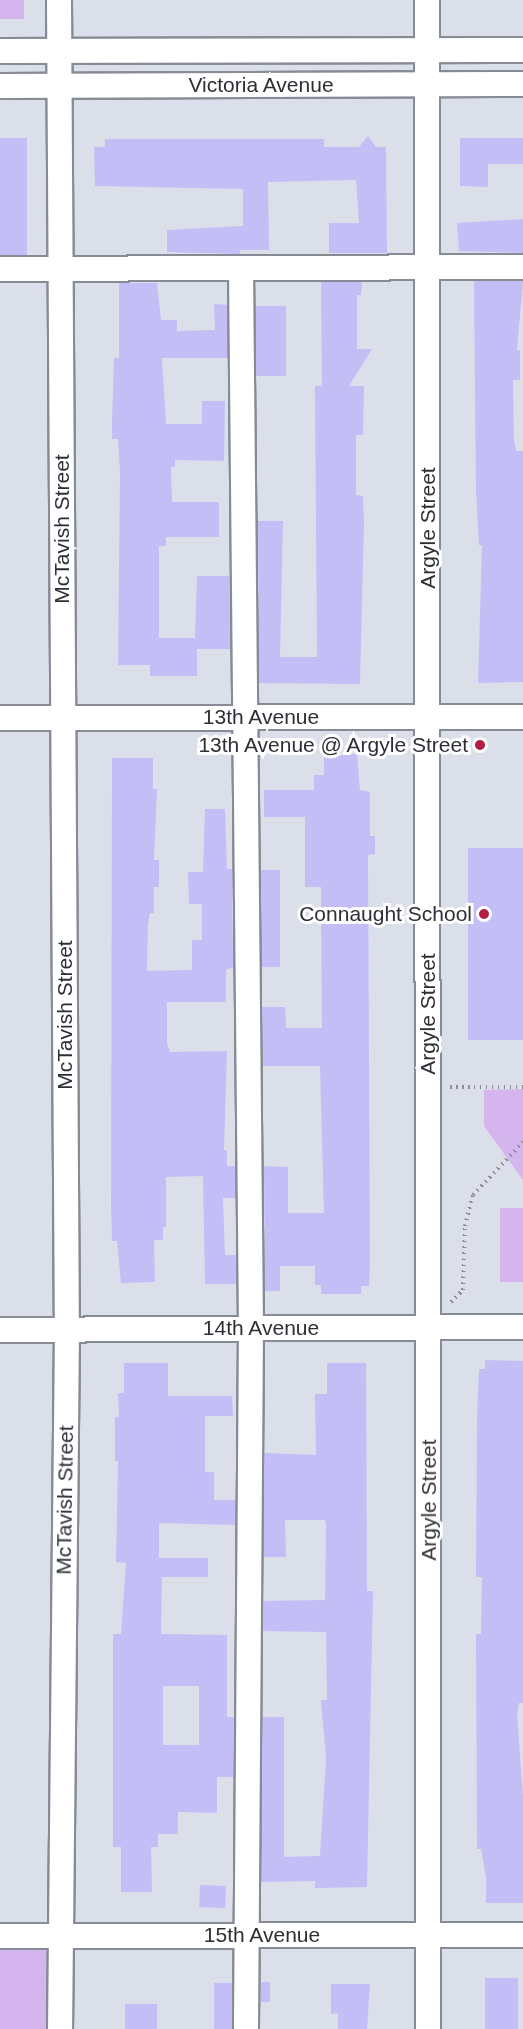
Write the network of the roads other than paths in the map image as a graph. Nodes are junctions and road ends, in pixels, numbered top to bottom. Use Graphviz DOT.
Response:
graph roads {
  1 [pos="59,0"];
  2 [pos="427,0"];
  3 [pos="523,50"];
  4 [pos="0,51"];
  5 [pos="58,51"];
  6 [pos="427,51"];
  7 [pos="428,84"];
  8 [pos="523,84"];
  9 [pos="0,86"];
  10 [pos="59,87"];
  11 [pos="523,267"];
  12 [pos="241,268"];
  13 [pos="428,268"];
  14 [pos="0,269"];
  15 [pos="62,269"];
  16 [pos="247,717"];
  17 [pos="428,717"];
  18 [pos="523,717"];
  19 [pos="0,718"];
  20 [pos="63,718"];
  21 [pos="523,1327"];
  22 [pos="251,1328"];
  23 [pos="429,1328"];
  24 [pos="67,1329"];
  25 [pos="0,1330"];
  26 [pos="428,1935"];
  27 [pos="523,1935"];
  28 [pos="0,1936"];
  29 [pos="60,1936"];
  30 [pos="246,1936"];
  31 [pos="60,2029"];
  32 [pos="246,2029"];
  33 [pos="428,2029"];
  1 -- 5 [label="street, McTavish Street"];
  2 -- 6 [label="street, Argyle Street"];
  3 -- 6 [label="street, Victoria Avenue"];
  4 -- 5 [label="street, Victoria Avenue"];
  5 -- 6 [label="street, Victoria Avenue"];
  5 -- 10 [label="street, McTavish Street"];
  6 -- 7 [label="street, Argyle Street"];
  7 -- 8 [label="street, Victoria Avenue"];
  7 -- 10 [label="street, Victoria Avenue"];
  7 -- 13 [label="street, Argyle Street"];
  9 -- 10 [label="street, Victoria Avenue"];
  10 -- 15 [label="street, McTavish Street"];
  11 -- 13 [label="street"];
  12 -- 13 [label="street"];
  12 -- 15 [label="street"];
  12 -- 16 [label="street"];
  13 -- 17 [label="street, Argyle Street"];
  14 -- 15 [label="street"];
  15 -- 20 [label="street, McTavish Street"];
  16 -- 17 [label="street, 13th Avenue"];
  16 -- 20 [label="street, 13th Avenue"];
  16 -- 22 [label="street"];
  17 -- 18 [label="street, 13th Avenue"];
  17 -- 23 [label="street, Argyle Street"];
  19 -- 20 [label="street, 13th Avenue"];
  20 -- 24 [label="street, McTavish Street"];
  21 -- 23 [label="street, 14th Avenue"];
  22 -- 23 [label="street, 14th Avenue"];
  22 -- 24 [label="street, 14th Avenue"];
  22 -- 30 [label="street"];
  23 -- 26 [label="street, Argyle Street"];
  24 -- 25 [label="street, 14th Avenue"];
  24 -- 29 [label="street, McTavish Street"];
  26 -- 27 [label="street, 15th Avenue"];
  26 -- 30 [label="street, 15th Avenue"];
  26 -- 33 [label="street, Argyle Street"];
  28 -- 29 [label="street, 15th Avenue"];
  29 -- 30 [label="street, 15th Avenue"];
  29 -- 31 [label="street, McTavish Street"];
  30 -- 32 [label="street"];
}
